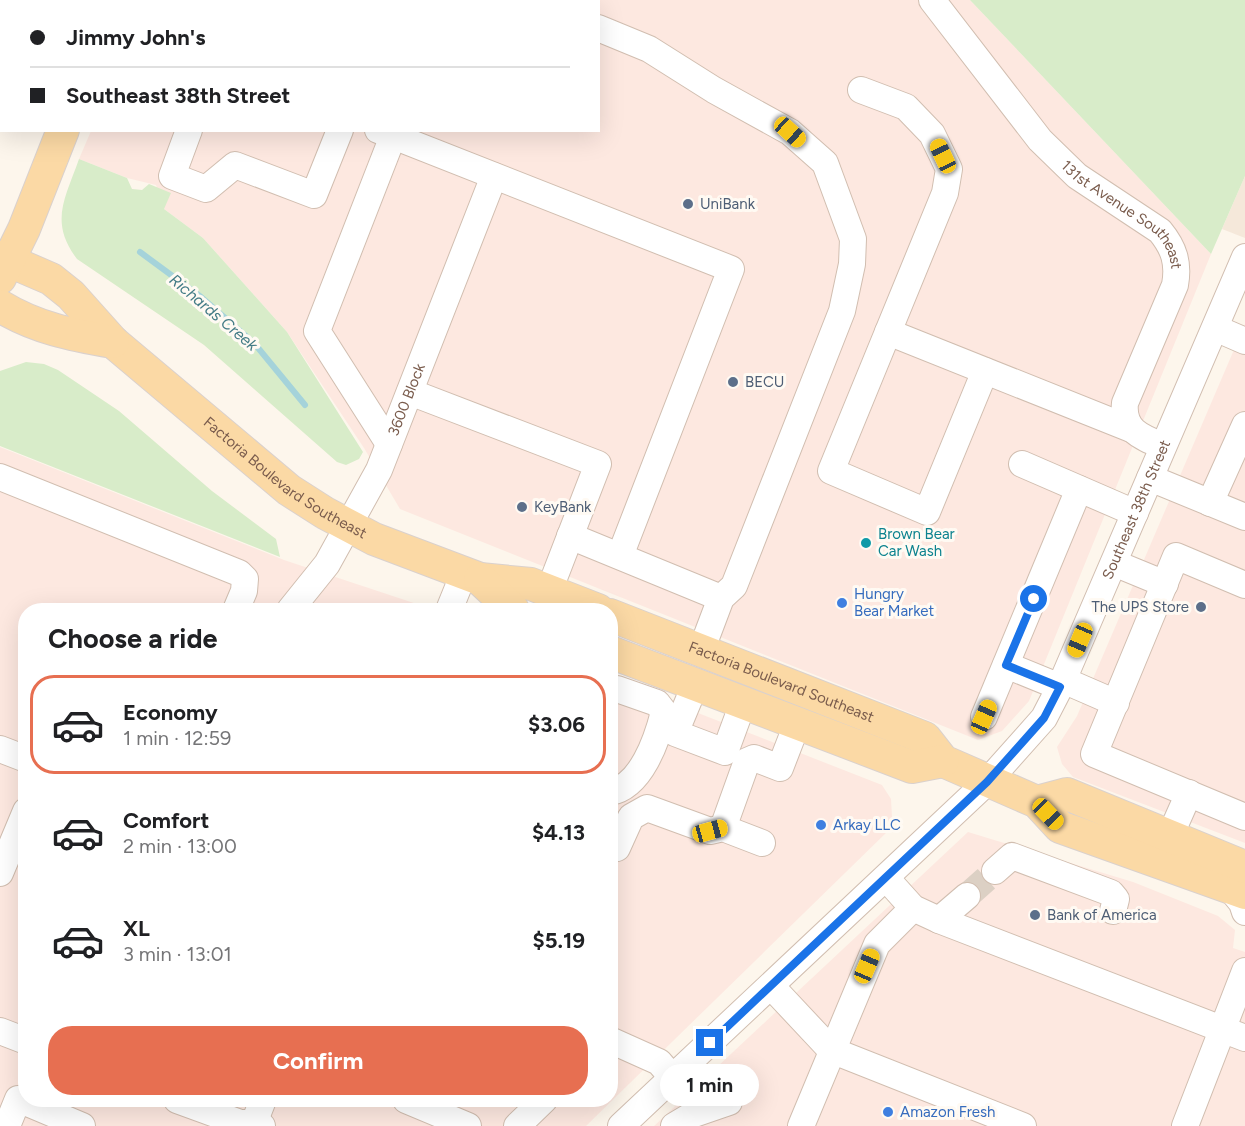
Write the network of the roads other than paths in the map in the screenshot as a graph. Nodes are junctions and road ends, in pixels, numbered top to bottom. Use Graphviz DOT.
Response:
graph roads {
  1 [pos="932,0"];
  2 [pos="600,29"];
  3 [pos="861,90"];
  4 [pos="62,132"];
  5 [pos="188,132"];
  6 [pos="339,132"];
  7 [pos="386,133"];
  8 [pos="494,176"];
  9 [pos="3,265"];
  10 [pos="1243,268"];
  11 [pos="0,306"];
  12 [pos="1215,328"];
  13 [pos="888,332"];
  14 [pos="1245,341"];
  15 [pos="113,342"];
  16 [pos="985,371"];
  17 [pos="410,392"];
  18 [pos="1245,425"];
  19 [pos="1131,429"];
  20 [pos="389,444"];
  21 [pos="1163,446"];
  22 [pos="1022,464"];
  23 [pos="0,477"];
  24 [pos="1150,478"];
  25 [pos="1079,489"];
  26 [pos="1210,503"];
  27 [pos="1135,513"];
  28 [pos="1245,518"];
  29 [pos="348,526"];
  30 [pos="570,536"];
  31 [pos="620,556"];
  32 [pos="1114,563"];
  33 [pos="472,576"];
  34 [pos="1165,584"];
  35 [pos="1245,585"];
  36 [pos="549,591"];
  37 [pos="722,598"];
  38 [pos="239,603"];
  39 [pos="296,603"];
  40 [pos="454,603"];
  41 [pos="505,603"];
  42 [pos="580,603"];
  43 [pos="618,618"];
  44 [pos="701,651"];
  45 [pos="620,656"];
  46 [pos="1006,665"];
  47 [pos="1062,683"];
  48 [pos="695,685"];
  49 [pos="618,698"];
  50 [pos="743,703"];
  51 [pos="1116,703"];
  52 [pos="984,717"];
  53 [pos="797,724"];
  54 [pos="0,749"];
  55 [pos="18,756"];
  56 [pos="736,757"];
  57 [pos="943,761"];
  58 [pos="987,782"];
  59 [pos="618,790"];
  60 [pos="1189,793"];
  61 [pos="1036,802"];
  62 [pos="1245,817"];
  63 [pos="723,828"];
  64 [pos="18,830"];
  65 [pos="1170,836"];
  66 [pos="762,843"];
  67 [pos="618,846"];
  68 [pos="995,871"];
  69 [pos="0,873"];
  70 [pos="886,878"];
  71 [pos="1241,890"];
  72 [pos="967,896"];
  73 [pos="913,908"];
  74 [pos="1113,911"];
  75 [pos="939,920"];
  76 [pos="1245,971"];
  77 [pos="771,986"];
  78 [pos="0,1031"];
  79 [pos="1234,1034"];
  80 [pos="18,1038"];
  81 [pos="618,1044"];
  82 [pos="831,1050"];
  83 [pos="672,1077"];
  84 [pos="18,1099"];
  85 [pos="729,1102"];
  86 [pos="37,1107"];
  87 [pos="195,1107"];
  88 [pos="423,1107"];
  89 [pos="537,1107"];
  90 [pos="260,1116"];
  91 [pos="7,1126"];
  92 [pos="82,1126"];
  93 [pos="468,1126"];
  94 [pos="517,1126"];
  95 [pos="621,1126"];
  96 [pos="674,1126"];
  97 [pos="801,1126"];
  98 [pos="1023,1126"];
  99 [pos="1185,1126"];
  1 -- 19 [label="street, 131st Avenue Southeast"];
  2 -- 37 [label="street"];
  3 -- 13 [label="street"];
  4 -- 9 [label="main road"];
  5 -- 6 [label="street"];
  7 -- 8 [label="street"];
  7 -- 20 [label="street"];
  8 -- 17 [label="street, 3600 Block"];
  8 -- 31 [label="street"];
  9 -- 15 [label="main road, Factoria Boulevard Southeast"];
  10 -- 12 [label="street, Southeast 38th Street"];
  11 -- 15 [label="main road"];
  12 -- 14 [label="street"];
  12 -- 21 [label="street, Southeast 38th Street"];
  13 -- 16 [label="street"];
  13 -- 16 [label="street"];
  15 -- 29 [label="main road, Factoria Boulevard Southeast"];
  16 -- 19 [label="street"];
  17 -- 20 [label="street, 3600 Block"];
  17 -- 30 [label="street"];
  18 -- 26 [label="street"];
  19 -- 21 [label="street"];
  20 -- 29 [label="street, 3600 Block"];
  21 -- 24 [label="street, Southeast 38th Street"];
  22 -- 25 [label="street"];
  23 -- 38 [label="street"];
  24 -- 26 [label="street"];
  24 -- 27 [label="street, Southeast 38th Street"];
  25 -- 27 [label="street"];
  25 -- 46 [label="street"];
  26 -- 28 [label="street"];
  27 -- 32 [label="street, Southeast 38th Street"];
  29 -- 33 [label="main road, Factoria Boulevard Southeast"];
  29 -- 39 [label="street, 3600 Block"];
  30 -- 31 [label="street"];
  30 -- 36 [label="street"];
  31 -- 37 [label="street"];
  32 -- 34 [label="street"];
  32 -- 47 [label="street, Southeast 38th Street"];
  33 -- 36 [label="main road, Factoria Boulevard Southeast"];
  33 -- 40 [label="street"];
  33 -- 41 [label="main road, Factoria Boulevard Southeast"];
  34 -- 35 [label="street"];
  34 -- 51 [label="street"];
  36 -- 42 [label="main road, Factoria Boulevard Southeast"];
  37 -- 44 [label="street"];
  43 -- 44 [label="main road, Factoria Boulevard Southeast"];
  44 -- 57 [label="main road, Factoria Boulevard Southeast"];
  45 -- 48 [label="main road"];
  46 -- 47 [label="street"];
  46 -- 52 [label="street"];
  47 -- 51 [label="street"];
  47 -- 58 [label="street, Southeast 38th Street"];
  48 -- 50 [label="main road"];
  48 -- 56 [label="street"];
  49 -- 59 [label="street"];
  50 -- 53 [label="main road"];
  50 -- 56 [label="street"];
  51 -- 60 [label="street"];
  53 -- 56 [label="street"];
  53 -- 57 [label="main road"];
  54 -- 55 [label="street"];
  56 -- 63 [label="street"];
  57 -- 58 [label="main road, Factoria Boulevard Southeast"];
  58 -- 61 [label="main road, Factoria Boulevard Southeast"];
  58 -- 70 [label="street, Southeast 38th Street"];
  60 -- 62 [label="street"];
  60 -- 65 [label="street"];
  61 -- 65 [label="main road, Factoria Boulevard Southeast"];
  61 -- 71 [label="main road, Factoria Boulevard Southeast"];
  63 -- 66 [label="street"];
  63 -- 67 [label="street"];
  64 -- 69 [label="street"];
  65 -- 71 [label="main road, Factoria Boulevard Southeast"];
  68 -- 74 [label="street"];
  70 -- 73 [label="street"];
  70 -- 77 [label="street, Southeast 38th Street"];
  72 -- 75 [label="street"];
  73 -- 75 [label="street"];
  73 -- 82 [label="street"];
  75 -- 79 [label="street"];
  76 -- 79 [label="street"];
  77 -- 82 [label="street"];
  77 -- 83 [label="street, Southeast 38th Street"];
  78 -- 80 [label="street"];
  79 -- 99 [label="street"];
  81 -- 83 [label="street"];
  82 -- 97 [label="street"];
  82 -- 98 [label="street"];
  83 -- 95 [label="street, Southeast 38th Street"];
  84 -- 91 [label="street"];
  85 -- 96 [label="street"];
  86 -- 92 [label="street"];
  87 -- 90 [label="street"];
  88 -- 93 [label="street"];
  89 -- 94 [label="street"];
}
